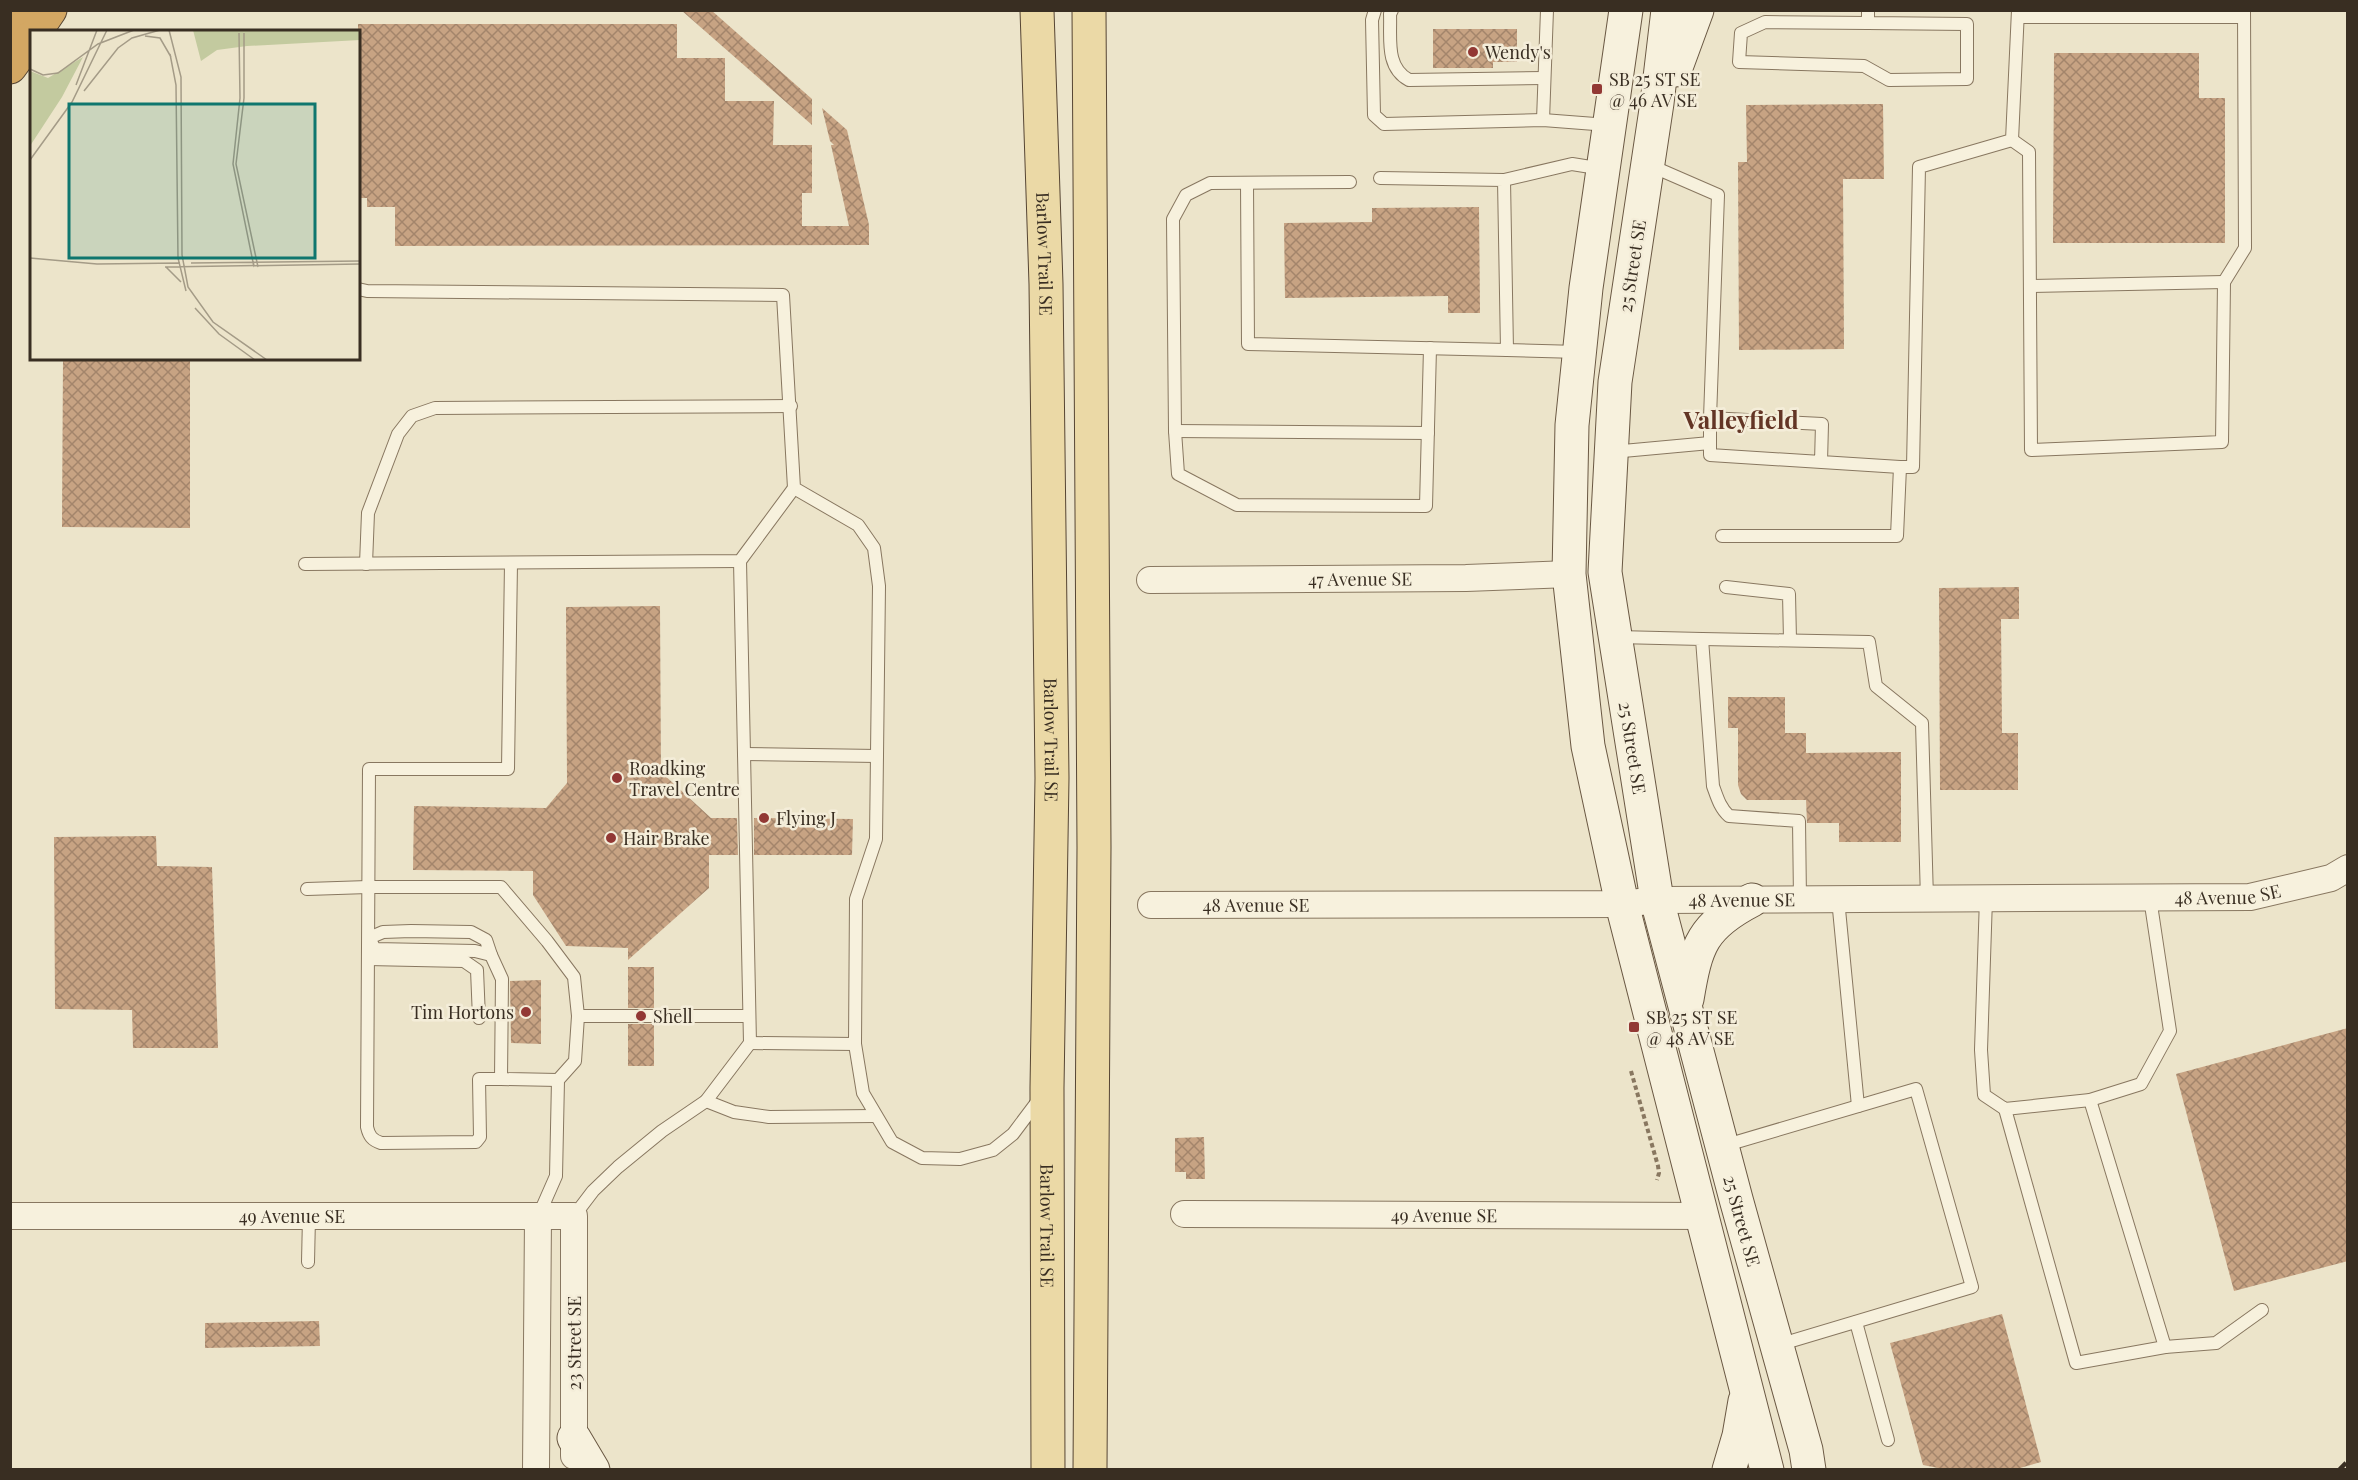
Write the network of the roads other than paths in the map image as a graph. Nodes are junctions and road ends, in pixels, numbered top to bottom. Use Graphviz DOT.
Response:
graph roads {
  1 [pos="18,10"];
  2 [pos="50,10"];
  3 [pos="1037,10"];
  4 [pos="1089,10"];
  5 [pos="1375,10"];
  6 [pos="1392,10"];
  7 [pos="1547,10"];
  8 [pos="1626,10"];
  9 [pos="1668,10"];
  10 [pos="1697,10"];
  11 [pos="2018,14"];
  12 [pos="2244,14"];
  13 [pos="1868,17"];
  14 [pos="10,22"];
  15 [pos="37,30"];
  16 [pos="30,40"];
  17 [pos="10,67"];
  18 [pos="1545,78"];
  19 [pos="1657,103"];
  20 [pos="1543,120"];
  21 [pos="1610,125"];
  22 [pos="2012,140"];
  23 [pos="1648,164"];
  24 [pos="1603,169"];
  25 [pos="1380,178"];
  26 [pos="1504,180"];
  27 [pos="1350,182"];
  28 [pos="1247,183"];
  29 [pos="2224,282"];
  30 [pos="2030,286"];
  31 [pos="360,289"];
  32 [pos="1430,348"];
  33 [pos="1507,350"];
  34 [pos="1579,352"];
  35 [pos="1619,354"];
  36 [pos="791,406"];
  37 [pos="1710,418"];
  38 [pos="1175,431"];
  39 [pos="1428,434"];
  40 [pos="1710,443"];
  41 [pos="1611,452"];
  42 [pos="1821,462"];
  43 [pos="1900,466"];
  44 [pos="794,488"];
  45 [pos="1722,536"];
  46 [pos="740,561"];
  47 [pos="511,563"];
  48 [pos="304,564"];
  49 [pos="366,564"];
  50 [pos="1569,574"];
  51 [pos="1150,580"];
  52 [pos="1726,587"];
  53 [pos="1616,637"];
  54 [pos="1702,639"];
  55 [pos="1790,640"];
  56 [pos="744,754"];
  57 [pos="878,756"];
  58 [pos="2339,873"];
  59 [pos="368,886"];
  60 [pos="306,889"];
  61 [pos="1986,898"];
  62 [pos="2150,898"];
  63 [pos="1800,899"];
  64 [pos="1838,899"];
  65 [pos="1927,899"];
  66 [pos="1657,900"];
  67 [pos="1752,900"];
  68 [pos="1622,904"];
  69 [pos="1151,905"];
  70 [pos="369,938"];
  71 [pos="491,955"];
  72 [pos="368,959"];
  73 [pos="1686,1007"];
  74 [pos="578,1016"];
  75 [pos="749,1016"];
  76 [pos="479,1018"];
  77 [pos="750,1043"];
  78 [pos="855,1044"];
  79 [pos="501,1079"];
  80 [pos="558,1080"];
  81 [pos="1047,1088"];
  82 [pos="2090,1100"];
  83 [pos="706,1101"];
  84 [pos="1858,1106"];
  85 [pos="2005,1109"];
  86 [pos="876,1116"];
  87 [pos="1722,1147"];
  88 [pos="1184,1214"];
  89 [pos="10,1216"];
  90 [pos="574,1216"];
  91 [pos="1703,1216"];
  92 [pos="309,1217"];
  93 [pos="538,1217"];
  94 [pos="308,1262"];
  95 [pos="2262,1310"];
  96 [pos="1856,1322"];
  97 [pos="1778,1345"];
  98 [pos="2165,1347"];
  99 [pos="1747,1390"];
  100 [pos="1888,1440"];
  101 [pos="574,1454"];
  102 [pos="1095,1463"];
  103 [pos="1815,1463"];
  104 [pos="536,1470"];
  105 [pos="593,1470"];
  106 [pos="1048,1470"];
  107 [pos="1729,1470"];
  108 [pos="1767,1470"];
  1 -- 14 [label="highway"];
  2 -- 15 [label="highway"];
  3 -- 81 [label="main road, Barlow Trail SE"];
  4 -- 102 [label="main road"];
  5 -- 20 [label="lane"];
  6 -- 18 [label="lane"];
  7 -- 18 [label="lane"];
  8 -- 21 [label="street, 25 Street SE"];
  9 -- 19 [label="street, 25 Street SE"];
  10 -- 19 [label="street"];
  11 -- 12 [label="lane"];
  11 -- 22 [label="lane"];
  12 -- 29 [label="lane"];
  13 -- 13 [label="lane"];
  16 -- 17 [label="highway"];
  18 -- 20 [label="lane"];
  19 -- 23 [label="street, 25 Street SE"];
  20 -- 21 [label="lane"];
  21 -- 24 [label="street, 25 Street SE"];
  22 -- 30 [label="lane"];
  22 -- 43 [label="lane"];
  23 -- 35 [label="street, 25 Street SE"];
  23 -- 37 [label="lane"];
  24 -- 26 [label="lane"];
  24 -- 34 [label="street, 25 Street SE"];
  25 -- 26 [label="lane"];
  26 -- 33 [label="lane"];
  27 -- 28 [label="lane"];
  28 -- 32 [label="lane"];
  28 -- 38 [label="lane"];
  29 -- 30 [label="lane"];
  29 -- 30 [label="lane"];
  31 -- 36 [label="lane"];
  32 -- 33 [label="lane"];
  32 -- 39 [label="lane"];
  33 -- 34 [label="lane"];
  34 -- 35 [label="street"];
  34 -- 50 [label="street, 25 Street SE"];
  35 -- 41 [label="street, 25 Street SE"];
  36 -- 44 [label="lane"];
  36 -- 49 [label="lane"];
  37 -- 40 [label="lane"];
  37 -- 42 [label="lane"];
  38 -- 39 [label="lane"];
  38 -- 39 [label="lane"];
  40 -- 41 [label="lane"];
  40 -- 42 [label="lane"];
  41 -- 53 [label="street, 25 Street SE"];
  42 -- 43 [label="lane"];
  43 -- 45 [label="lane"];
  44 -- 46 [label="lane"];
  44 -- 57 [label="lane"];
  46 -- 47 [label="lane"];
  46 -- 56 [label="lane"];
  47 -- 49 [label="lane"];
  47 -- 59 [label="lane"];
  48 -- 49 [label="lane"];
  50 -- 51 [label="street, 47 Avenue SE"];
  50 -- 68 [label="street, 25 Street SE"];
  52 -- 55 [label="lane"];
  53 -- 54 [label="lane"];
  53 -- 66 [label="street, 25 Street SE"];
  54 -- 55 [label="lane"];
  54 -- 63 [label="lane"];
  55 -- 65 [label="lane"];
  56 -- 57 [label="lane"];
  56 -- 75 [label="lane"];
  57 -- 78 [label="lane"];
  58 -- 62 [label="street, 48 Avenue SE"];
  59 -- 60 [label="lane"];
  59 -- 70 [label="lane"];
  59 -- 74 [label="lane"];
  61 -- 62 [label="street, 48 Avenue SE"];
  61 -- 65 [label="street, 48 Avenue SE"];
  61 -- 85 [label="lane"];
  62 -- 82 [label="lane"];
  63 -- 64 [label="street, 48 Avenue SE"];
  63 -- 67 [label="street, 48 Avenue SE"];
  64 -- 65 [label="street, 48 Avenue SE"];
  64 -- 84 [label="lane"];
  66 -- 67 [label="street, 48 Avenue SE"];
  66 -- 68 [label="street, 48 Avenue SE"];
  66 -- 73 [label="street, 25 Street SE"];
  67 -- 73 [label="street"];
  68 -- 69 [label="street, 48 Avenue SE"];
  68 -- 91 [label="street, 25 Street SE"];
  70 -- 71 [label="lane"];
  70 -- 71 [label="lane"];
  70 -- 72 [label="lane"];
  71 -- 79 [label="lane"];
  72 -- 76 [label="lane"];
  72 -- 79 [label="lane"];
  73 -- 87 [label="street, 25 Street SE"];
  74 -- 75 [label="lane"];
  74 -- 80 [label="lane"];
  75 -- 77 [label="lane"];
  77 -- 78 [label="lane"];
  77 -- 83 [label="lane"];
  78 -- 86 [label="lane"];
  79 -- 80 [label="lane"];
  80 -- 93 [label="lane"];
  81 -- 86 [label="lane"];
  81 -- 106 [label="main road, Barlow Trail SE"];
  82 -- 85 [label="lane"];
  82 -- 98 [label="lane"];
  83 -- 86 [label="lane"];
  83 -- 90 [label="lane"];
  84 -- 87 [label="lane"];
  84 -- 96 [label="lane"];
  85 -- 98 [label="lane"];
  87 -- 97 [label="street, 25 Street SE"];
  88 -- 91 [label="street, 49 Avenue SE"];
  89 -- 92 [label="street, 49 Avenue SE"];
  90 -- 93 [label="street, 49 Avenue SE"];
  90 -- 101 [label="street, 23 Street SE"];
  91 -- 99 [label="street, 25 Street SE"];
  92 -- 93 [label="street, 49 Avenue SE"];
  92 -- 94 [label="lane"];
  93 -- 104 [label="street, 23 Street SE"];
  95 -- 98 [label="lane"];
  96 -- 97 [label="lane"];
  96 -- 100 [label="lane"];
  97 -- 103 [label="street, 25 Street SE"];
  99 -- 107 [label="street"];
  99 -- 108 [label="street, 25 Street SE"];
  101 -- 105 [label="street"];
}
